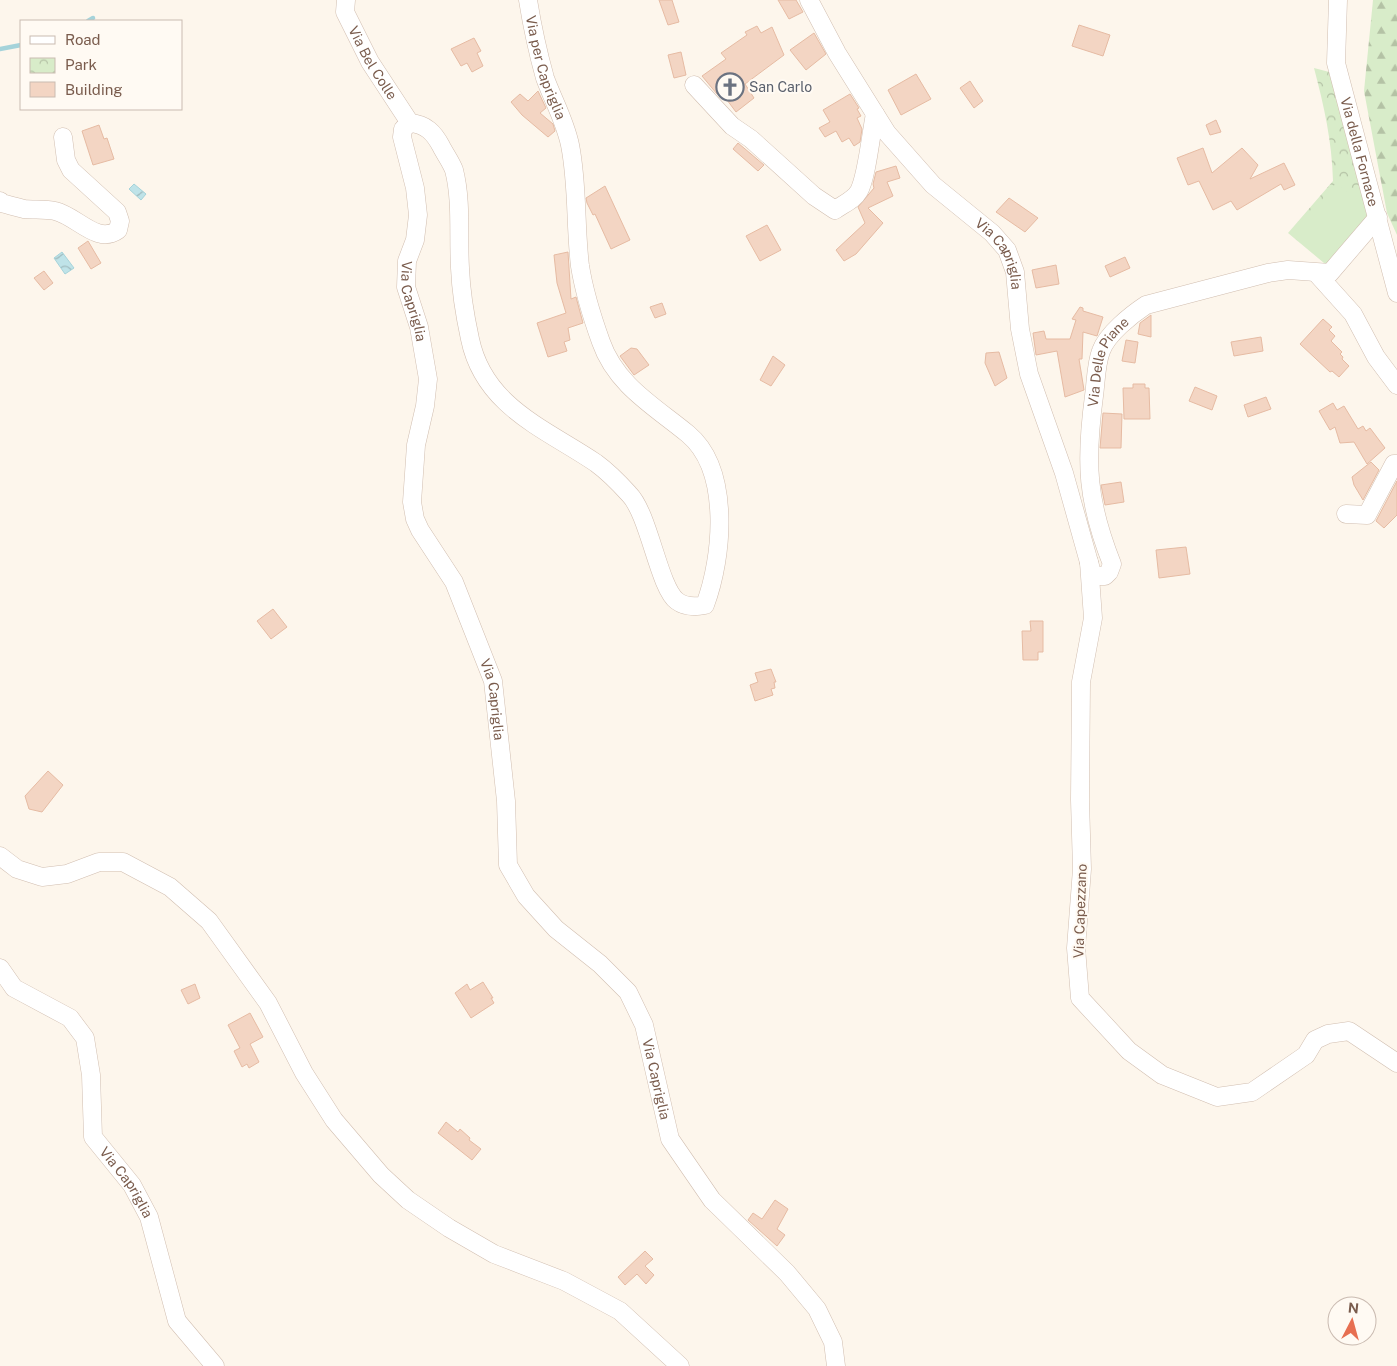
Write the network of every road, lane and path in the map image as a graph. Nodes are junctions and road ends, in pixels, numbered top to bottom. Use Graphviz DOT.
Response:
graph roads {
  1 [pos="346,0"];
  2 [pos="528,0"];
  3 [pos="808,0"];
  4 [pos="1338,0"];
  5 [pos="694,85"];
  6 [pos="875,114"];
  7 [pos="410,123"];
  8 [pos="63,137"];
  9 [pos="0,201"];
  10 [pos="1378,217"];
  11 [pos="1317,274"];
  12 [pos="1397,293"];
  13 [pos="1397,385"];
  14 [pos="1397,464"];
  15 [pos="1346,514"];
  16 [pos="1088,562"];
  17 [pos="0,856"];
  18 [pos="0,968"];
  19 [pos="1397,1063"];
  20 [pos="215,1366"];
  21 [pos="680,1366"];
  22 [pos="836,1366"];
  1 -- 7 [label="street, Via Bel Colle"];
  2 -- 7 [label="street, Via per Capriglia"];
  3 -- 6 [label="street, Via Capriglia"];
  4 -- 10 [label="street, Via della Fornace"];
  5 -- 6 [label="street"];
  6 -- 16 [label="street, Via Capriglia"];
  7 -- 22 [label="street, Via Capriglia"];
  8 -- 9 [label="street"];
  10 -- 11 [label="street, Via della Fornace"];
  10 -- 12 [label="street"];
  11 -- 13 [label="street"];
  11 -- 16 [label="street, Via Delle Piane"];
  14 -- 15 [label="street"];
  16 -- 19 [label="street, Via Capezzano"];
  17 -- 21 [label="street"];
  18 -- 20 [label="street, Via Capriglia"];
}
